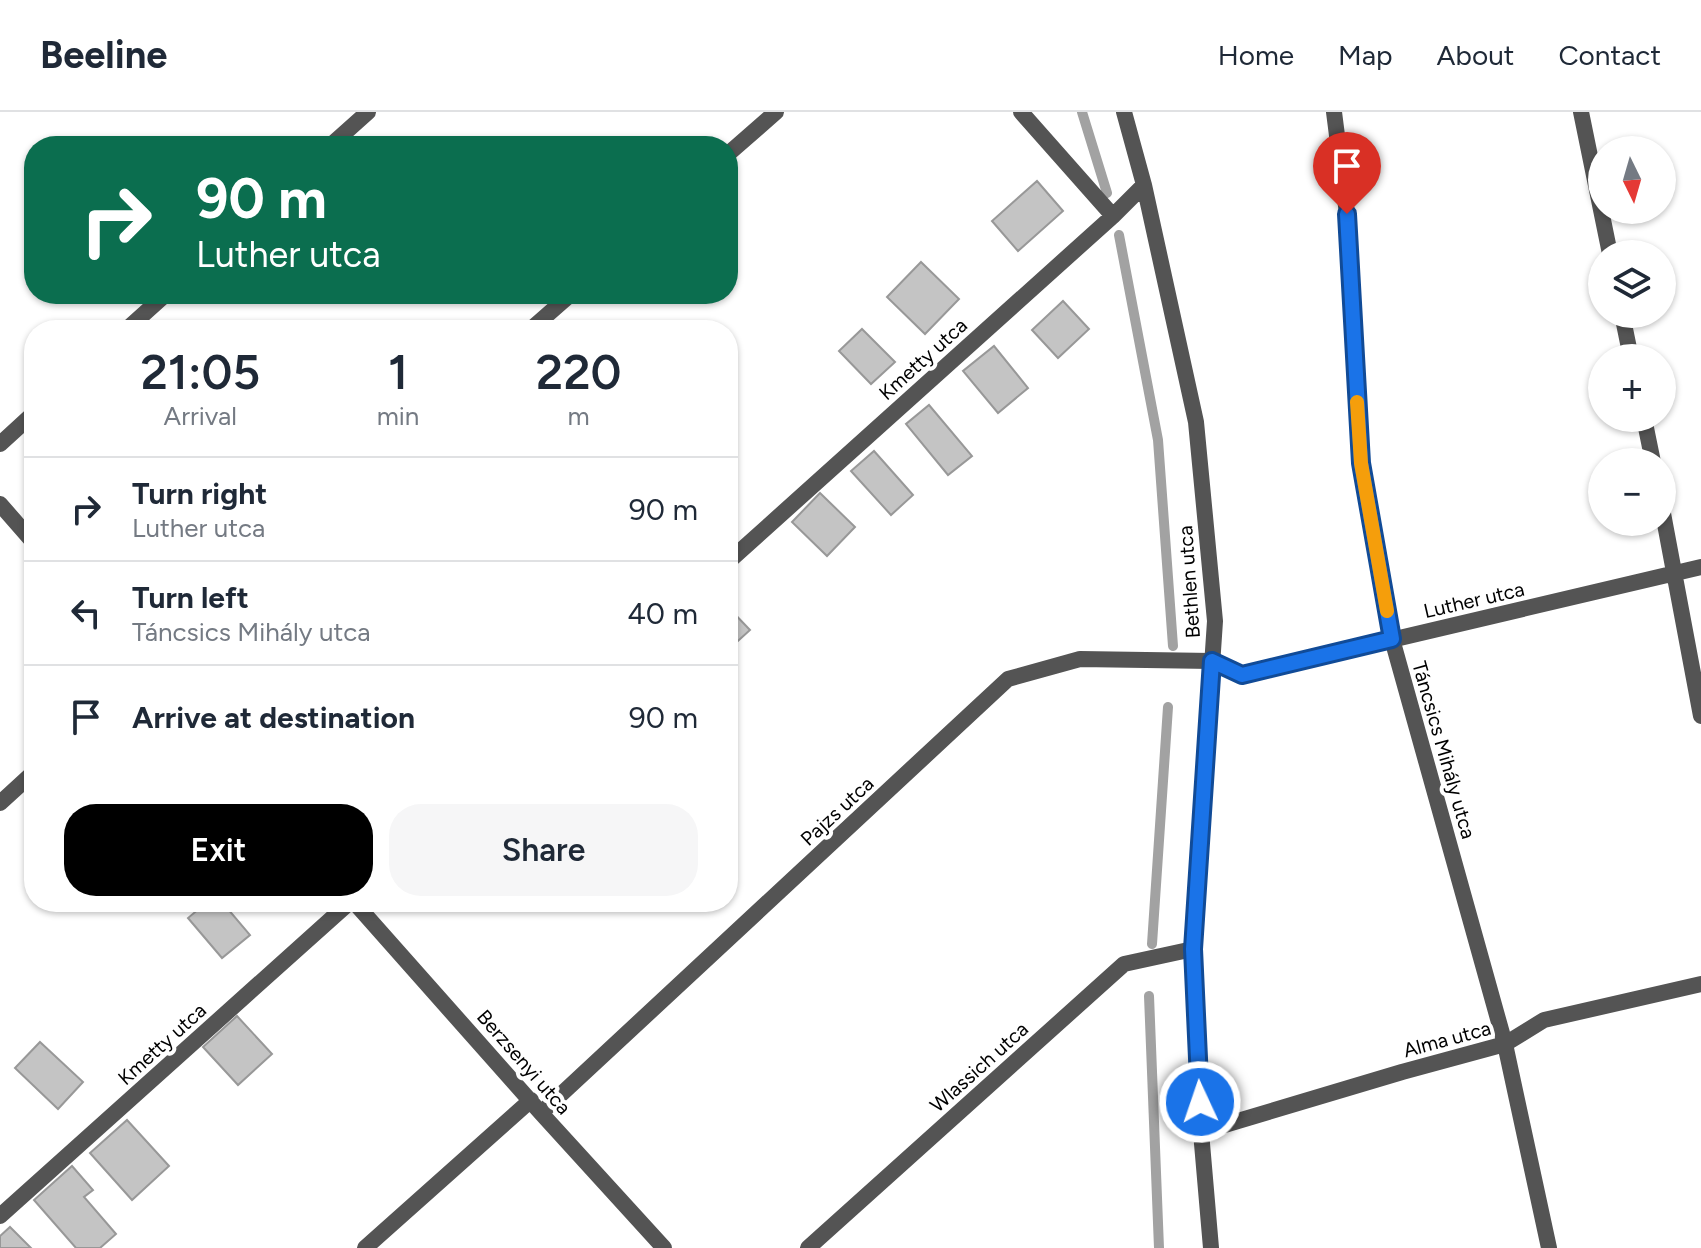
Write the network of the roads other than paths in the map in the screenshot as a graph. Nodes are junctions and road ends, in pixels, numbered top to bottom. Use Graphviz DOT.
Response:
graph roads {
  1 [pos="368,112"];
  2 [pos="776,112"];
  3 [pos="1021,112"];
  4 [pos="1124,112"];
  5 [pos="1334,112"];
  6 [pos="1581,112"];
  7 [pos="341,136"];
  8 [pos="738,145"];
  9 [pos="1144,185"];
  10 [pos="1113,216"];
  11 [pos="1607,240"];
  12 [pos="155,304"];
  13 [pos="560,304"];
  14 [pos="137,320"];
  15 [pos="541,320"];
  16 [pos="24,422"];
  17 [pos="0,444"];
  18 [pos="0,504"];
  19 [pos="24,532"];
  20 [pos="1668,536"];
  21 [pos="738,553"];
  22 [pos="1701,567"];
  23 [pos="1676,575"];
  24 [pos="1392,639"];
  25 [pos="1212,661"];
  26 [pos="1701,716"];
  27 [pos="24,781"];
  28 [pos="0,803"];
  29 [pos="341,912"];
  30 [pos="361,912"];
  31 [pos="1193,949"];
  32 [pos="1701,984"];
  33 [pos="1505,1044"];
  34 [pos="536,1106"];
  35 [pos="1201,1132"];
  36 [pos="0,1216"];
  37 [pos="365,1248"];
  38 [pos="664,1248"];
  39 [pos="808,1248"];
  40 [pos="1211,1248"];
  41 [pos="1549,1248"];
  1 -- 7 [label="street"];
  2 -- 8 [label="street"];
  3 -- 10 [label="street"];
  4 -- 9 [label="street, Bethlen utca"];
  5 -- 24 [label="street, Táncsics Mihály utca"];
  6 -- 11 [label="street"];
  9 -- 10 [label="street, Kmetty utca"];
  9 -- 25 [label="street, Bethlen utca"];
  10 -- 21 [label="street, Kmetty utca"];
  12 -- 14 [label="street"];
  13 -- 15 [label="street"];
  16 -- 17 [label="street"];
  18 -- 19 [label="street"];
  20 -- 23 [label="street"];
  22 -- 23 [label="street, Luther utca"];
  23 -- 24 [label="street, Luther utca"];
  23 -- 26 [label="street"];
  24 -- 25 [label="street, Luther utca"];
  24 -- 33 [label="street, Táncsics Mihály utca"];
  25 -- 31 [label="street, Bethlen utca"];
  25 -- 34 [label="street, Pajzs utca"];
  27 -- 28 [label="street"];
  29 -- 36 [label="street, Kmetty utca"];
  30 -- 34 [label="street, Berzsenyi utca"];
  31 -- 35 [label="street, Bethlen utca"];
  31 -- 39 [label="street, Wlassich utca"];
  32 -- 33 [label="street, Alma utca"];
  33 -- 35 [label="street, Alma utca"];
  33 -- 41 [label="street, Táncsics Mihály utca"];
  34 -- 37 [label="street, Pajzs utca"];
  34 -- 38 [label="street, Berzsenyi utca"];
  35 -- 40 [label="street, Bethlen utca"];
}
